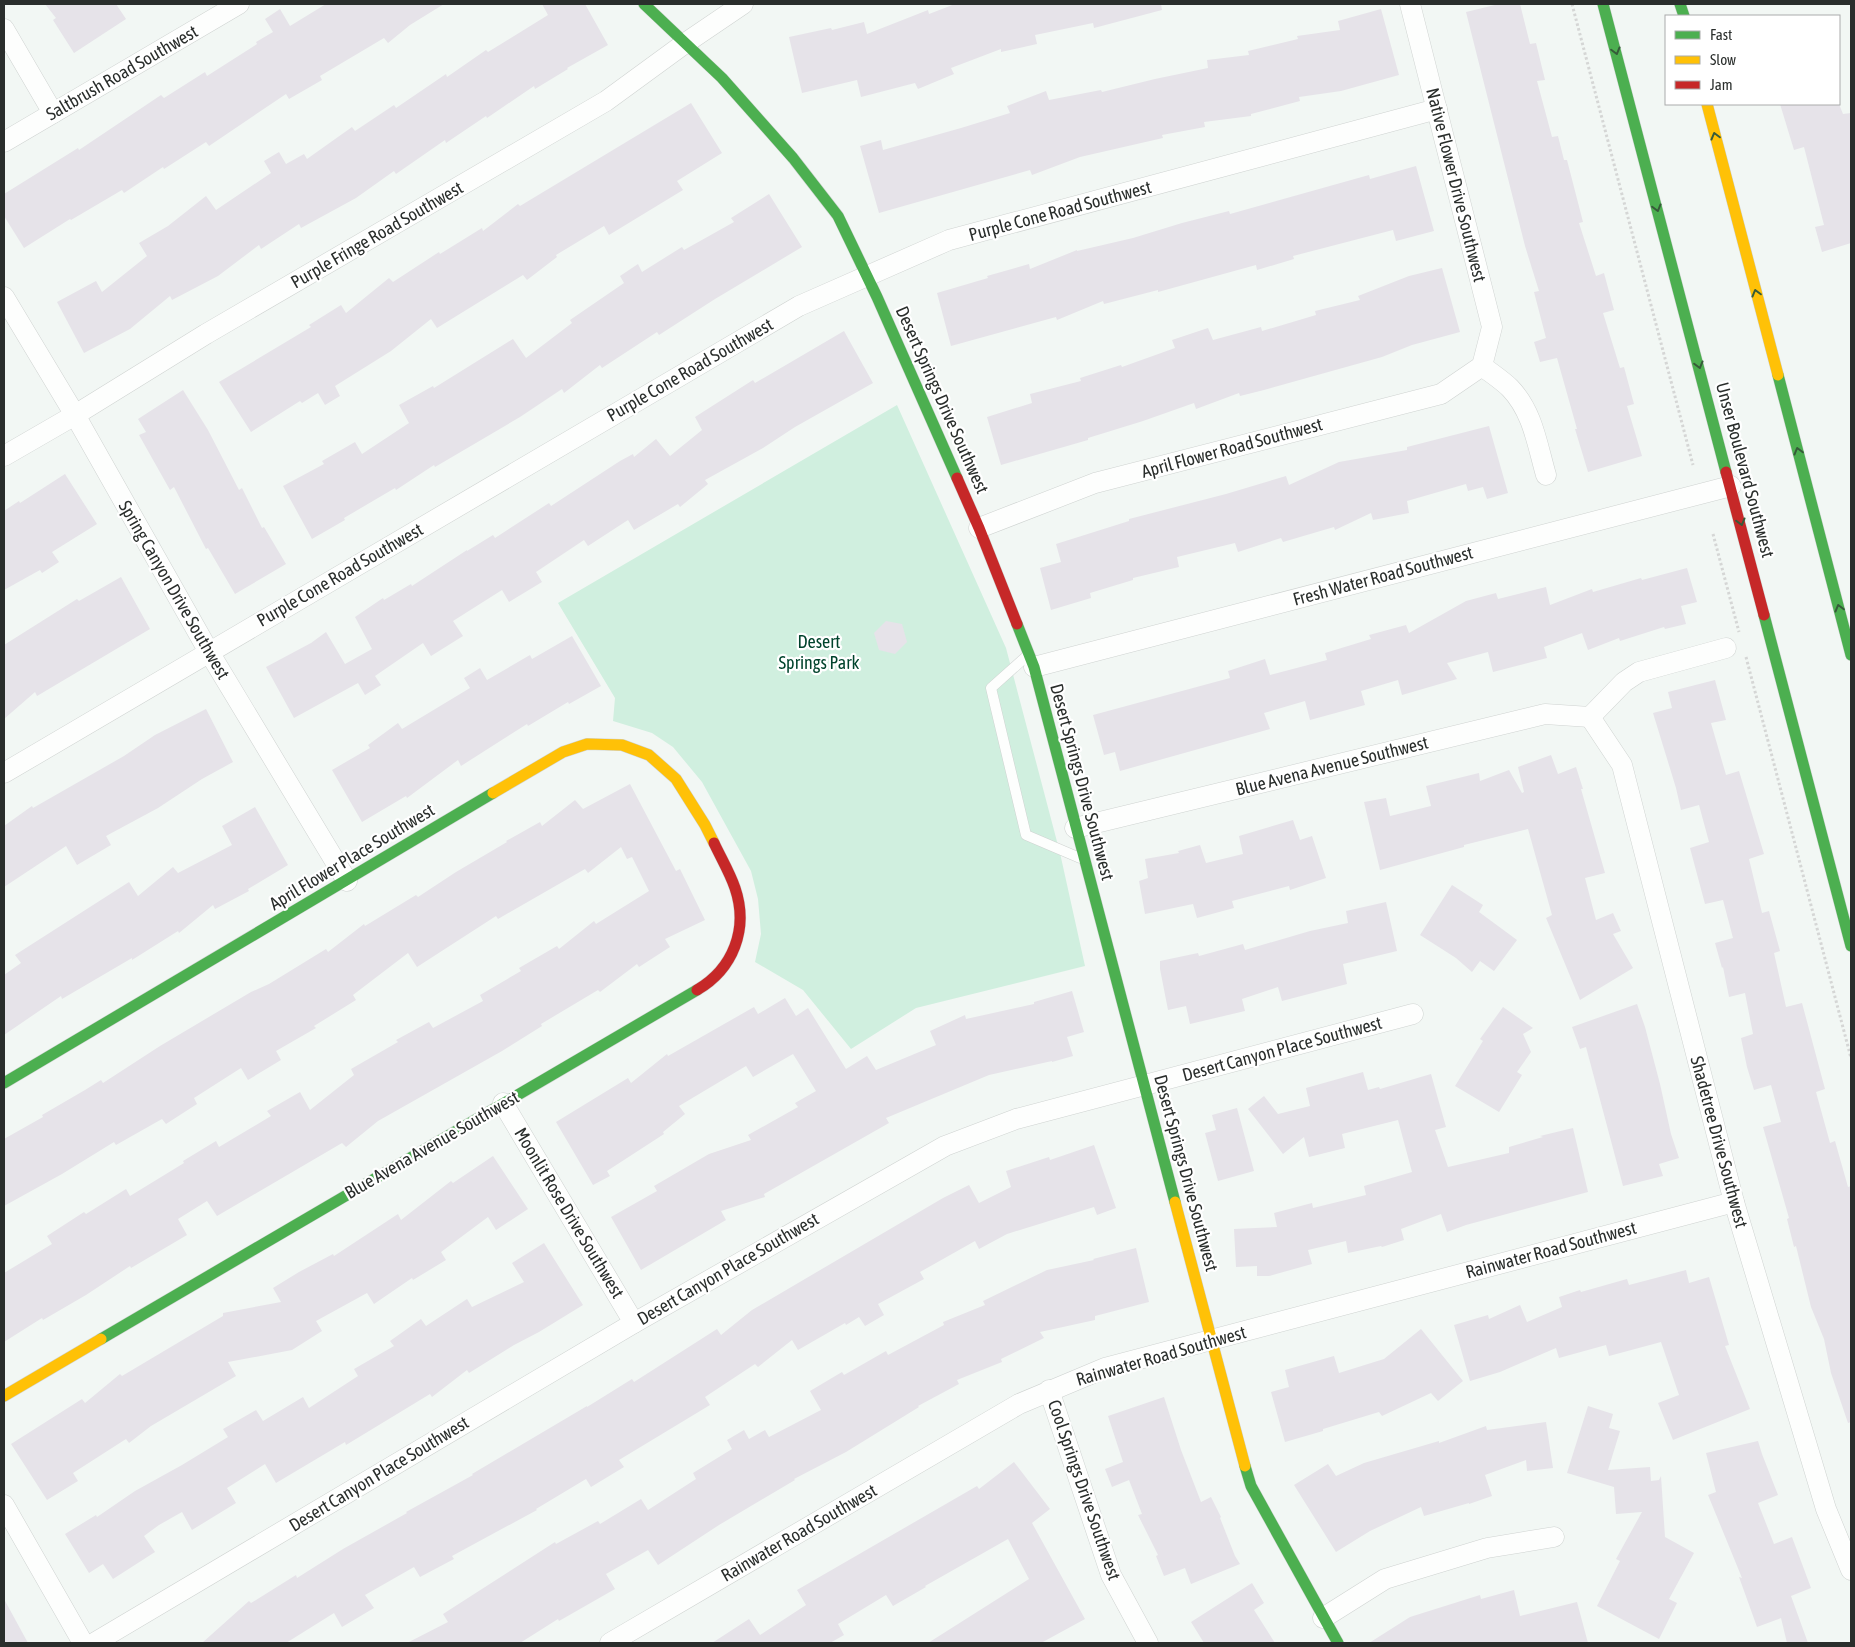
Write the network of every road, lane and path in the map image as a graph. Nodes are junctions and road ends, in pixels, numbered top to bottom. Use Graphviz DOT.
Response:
graph roads {
  1 [pos="239,4"];
  2 [pos="644,4"];
  3 [pos="743,4"];
  4 [pos="1410,4"];
  5 [pos="1572,4"];
  6 [pos="1603,4"];
  7 [pos="4,29"];
  8 [pos="684,44"];
  9 [pos="1707,105"];
  10 [pos="1437,109"];
  11 [pos="53,113"];
  12 [pos="4,142"];
  13 [pos="867,276"];
  14 [pos="4,297"];
  15 [pos="1482,366"];
  16 [pos="75,415"];
  17 [pos="4,456"];
  18 [pos="1693,465"];
  19 [pos="1546,475"];
  20 [pos="1731,486"];
  21 [pos="979,528"];
  22 [pos="1712,534"];
  23 [pos="1733,642"];
  24 [pos="209,652"];
  25 [pos="1745,654"];
  26 [pos="1851,655"];
  27 [pos="1031,660"];
  28 [pos="1590,717"];
  29 [pos="4,773"];
  30 [pos="705,825"];
  31 [pos="1075,828"];
  32 [pos="1084,860"];
  33 [pos="347,881"];
  34 [pos="1851,946"];
  35 [pos="1413,1014"];
  36 [pos="1851,1058"];
  37 [pos="4,1083"];
  38 [pos="1145,1086"];
  39 [pos="503,1103"];
  40 [pos="1734,1202"];
  41 [pos="634,1323"];
  42 [pos="1211,1340"];
  43 [pos="1050,1390"];
  44 [pos="4,1396"];
  45 [pos="4,1505"];
  46 [pos="1554,1537"];
  47 [pos="1851,1570"];
  48 [pos="1323,1618"];
  49 [pos="1142,1641"];
  50 [pos="83,1643"];
  51 [pos="94,1643"];
  52 [pos="610,1643"];
  53 [pos="1338,1643"];
  1 -- 11 [label="street, Saltbrush Road Southwest"];
  2 -- 8 [label="street, Desert Springs Drive Southwest"];
  3 -- 8 [label="street, Purple Fringe Road Southwest"];
  4 -- 10 [label="street, Native Flower Drive Southwest"];
  5 -- 18 [label="path"];
  6 -- 20 [label="street, Unser Boulevard Southwest, one-way"];
  7 -- 11 [label="street"];
  8 -- 13 [label="street, Desert Springs Drive Southwest"];
  8 -- 16 [label="street, Purple Fringe Road Southwest"];
  26 -- 9 [label="street, one-way"];
  10 -- 13 [label="street, Purple Cone Road Southwest"];
  10 -- 15 [label="street, Native Flower Drive Southwest"];
  11 -- 12 [label="street, Saltbrush Road Southwest"];
  13 -- 21 [label="street, Desert Springs Drive Southwest"];
  13 -- 24 [label="street, Purple Cone Road Southwest"];
  14 -- 16 [label="street, Spring Canyon Drive Southwest"];
  15 -- 19 [label="street"];
  15 -- 21 [label="street, April Flower Road Southwest"];
  16 -- 17 [label="street, Purple Fringe Road Southwest"];
  16 -- 24 [label="street, Spring Canyon Drive Southwest"];
  20 -- 27 [label="street, Fresh Water Road Southwest"];
  20 -- 34 [label="street, Unser Boulevard Southwest, one-way"];
  21 -- 27 [label="street, Desert Springs Drive Southwest"];
  22 -- 23 [label="path"];
  23 -- 28 [label="street"];
  24 -- 29 [label="street, Purple Cone Road Southwest"];
  24 -- 33 [label="street, Spring Canyon Drive Southwest"];
  25 -- 36 [label="path"];
  27 -- 31 [label="street, Desert Springs Drive Southwest"];
  27 -- 32 [label="lane"];
  28 -- 31 [label="street, Blue Avena Avenue Southwest"];
  28 -- 40 [label="street, Shadetree Drive Southwest"];
  30 -- 33 [label="street, April Flower Place Southwest"];
  30 -- 39 [label="street, Blue Avena Avenue Southwest"];
  31 -- 32 [label="street, Desert Springs Drive Southwest"];
  32 -- 38 [label="street, Desert Springs Drive Southwest"];
  33 -- 37 [label="street, April Flower Place Southwest"];
  35 -- 38 [label="street, Desert Canyon Place Southwest"];
  38 -- 41 [label="street, Desert Canyon Place Southwest"];
  38 -- 42 [label="street, Desert Springs Drive Southwest"];
  39 -- 41 [label="street, Moonlit Rose Drive Southwest"];
  39 -- 44 [label="street, Blue Avena Avenue Southwest"];
  40 -- 42 [label="street, Rainwater Road Southwest"];
  40 -- 47 [label="street, Shadetree Drive Southwest"];
  41 -- 51 [label="street, Desert Canyon Place Southwest"];
  42 -- 43 [label="street, Rainwater Road Southwest"];
  42 -- 48 [label="street, Desert Springs Drive Southwest"];
  43 -- 49 [label="street, Cool Springs Drive Southwest"];
  43 -- 52 [label="street, Rainwater Road Southwest"];
  45 -- 50 [label="street"];
  46 -- 48 [label="street"];
  48 -- 53 [label="street, Desert Springs Drive Southwest"];
}
